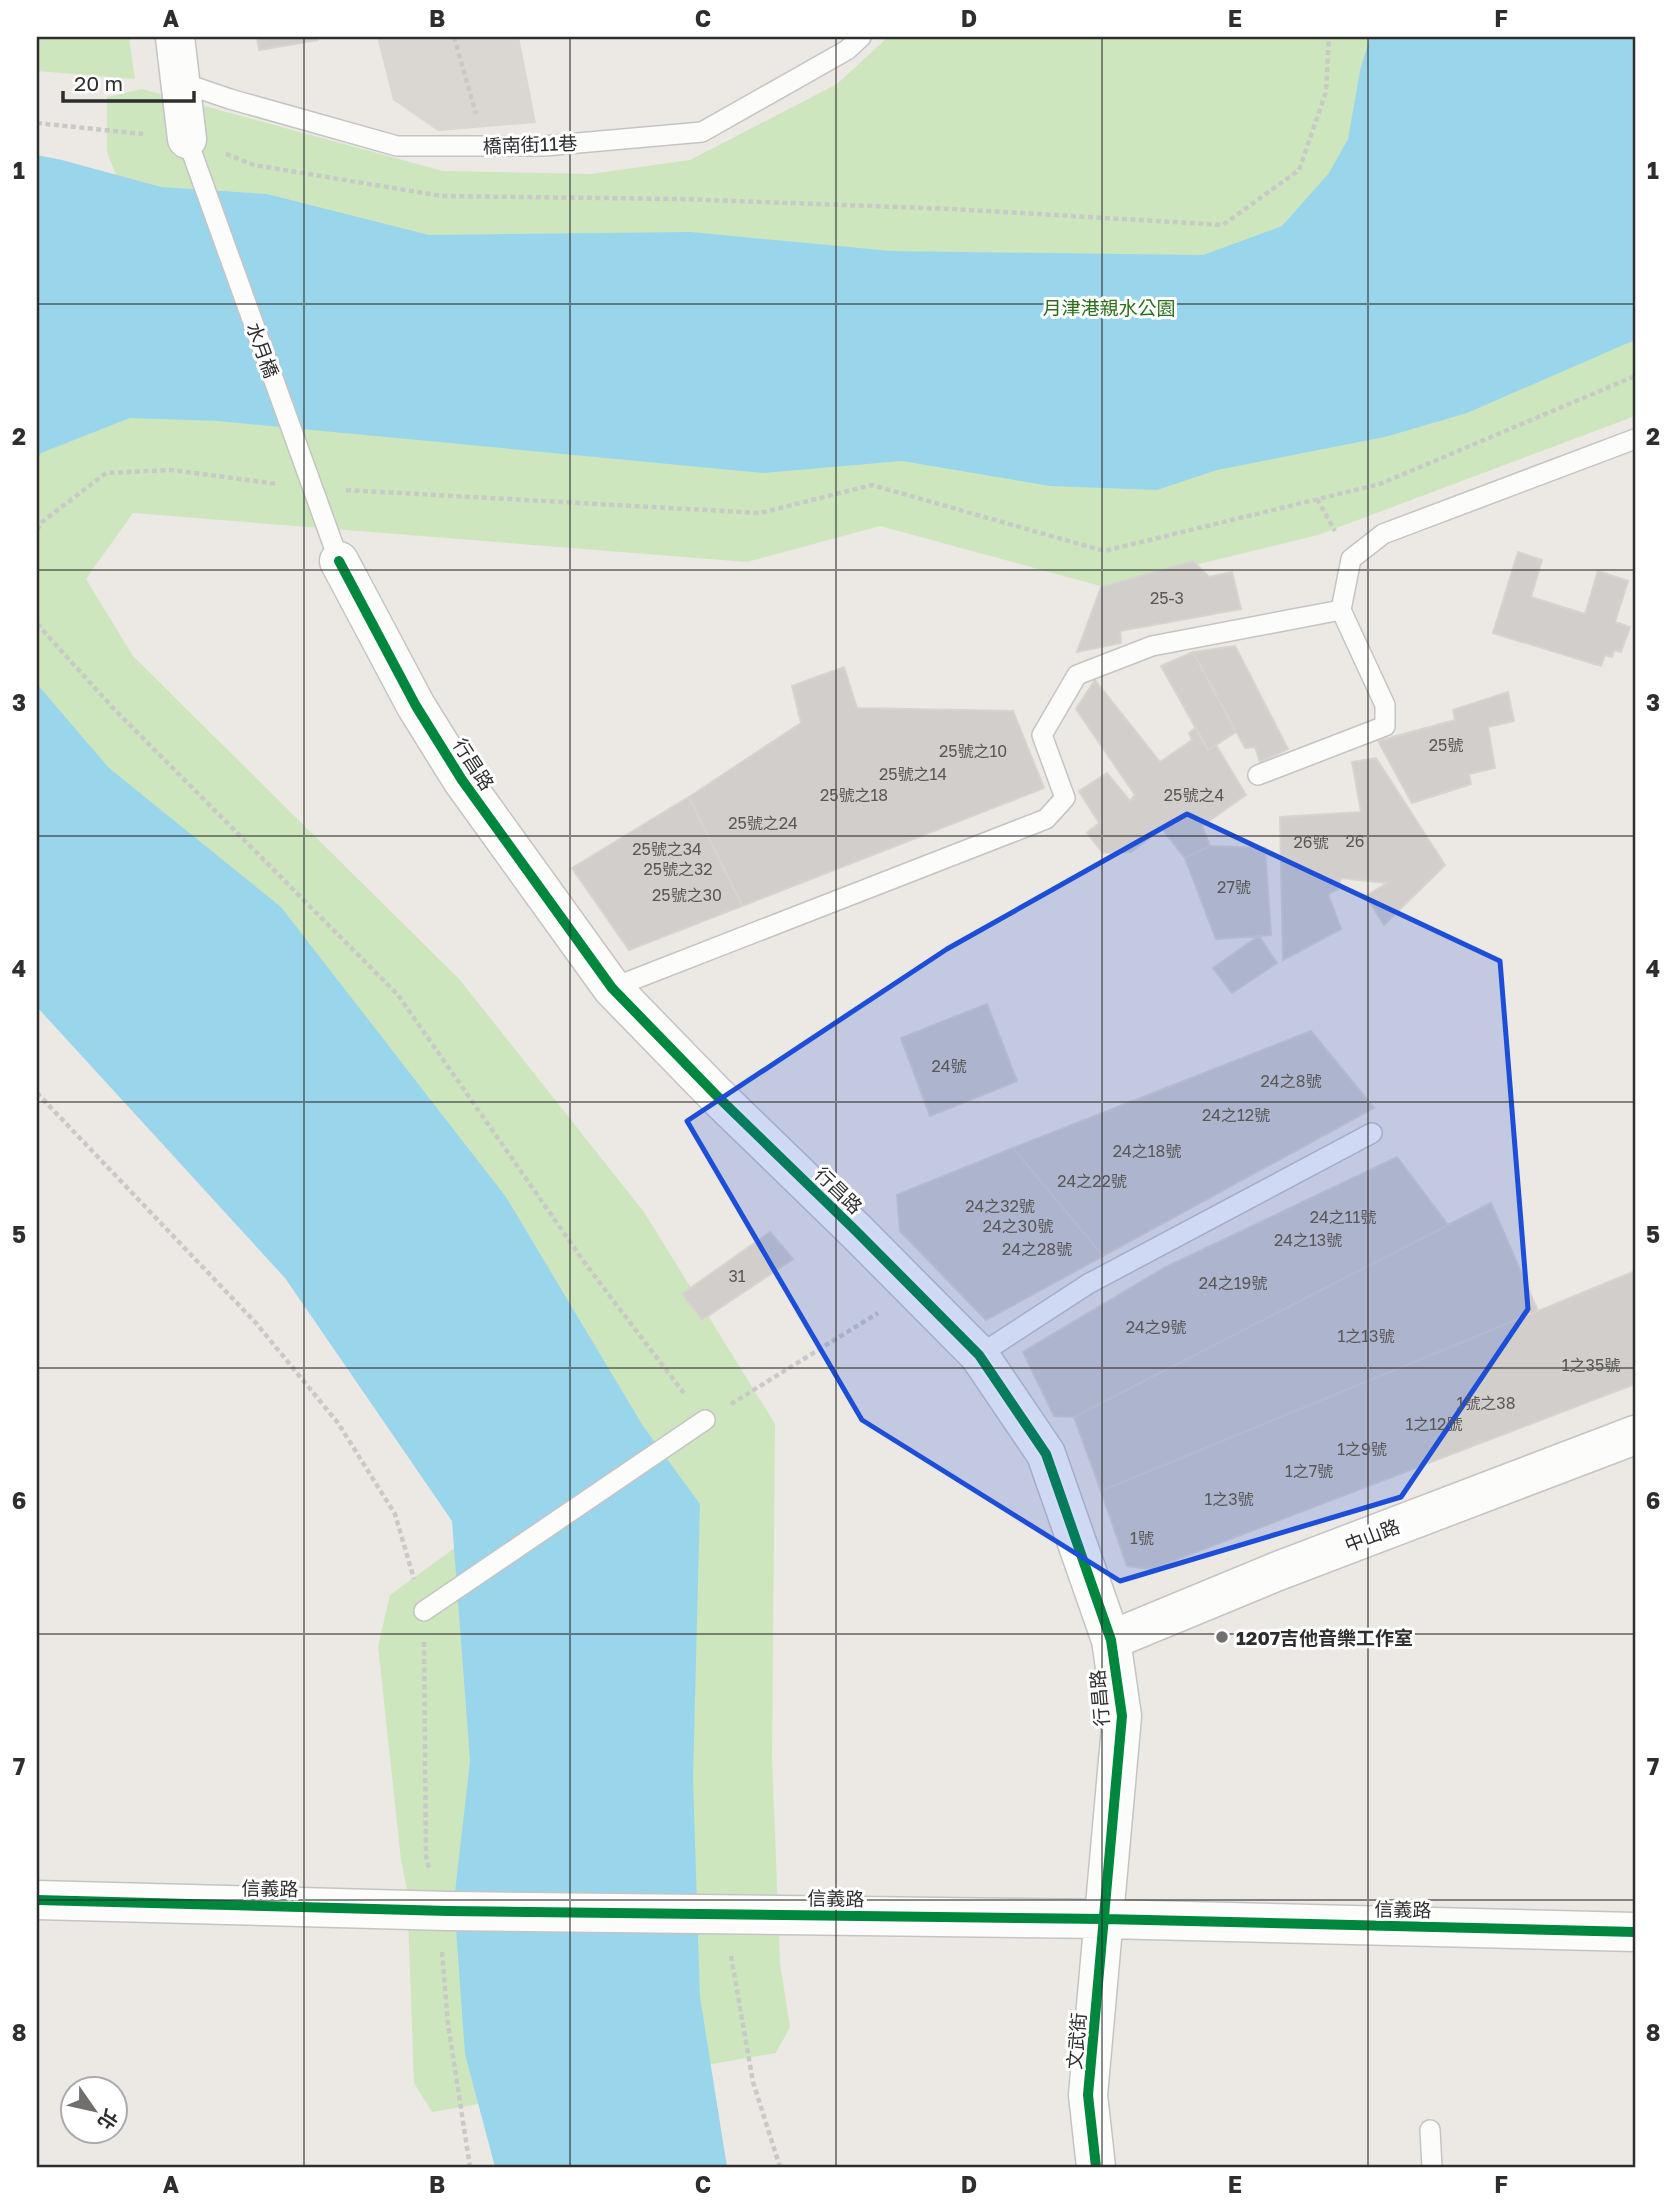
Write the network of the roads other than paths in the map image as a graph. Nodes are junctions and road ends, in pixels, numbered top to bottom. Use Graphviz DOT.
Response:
graph roads {
  1 [pos="175,37"];
  2 [pos="861,37"];
  3 [pos="180,82"];
  4 [pos="187,139"];
  5 [pos="1635,439"];
  6 [pos="339,561"];
  7 [pos="1340,610"];
  8 [pos="1258,775"];
  9 [pos="612,988"];
  10 [pos="1373,1133"];
  11 [pos="979,1355"];
  12 [pos="705,1420"];
  13 [pos="1635,1435"];
  14 [pos="424,1611"];
  15 [pos="1111,1640"];
  16 [pos="37,1900"];
  17 [pos="1105,1919"];
  18 [pos="1635,1932"];
  19 [pos="1430,2130"];
  20 [pos="1096,2167"];
  21 [pos="1432,2167"];
  1 -- 3 [label="street"];
  2 -- 3 [label="lane, 橋南街11巷"];
  3 -- 4 [label="street"];
  4 -- 6 [label="lane, 水月橋"];
  5 -- 7 [label="lane"];
  6 -- 9 [label="street, 行昌路"];
  7 -- 8 [label="lane"];
  7 -- 9 [label="lane"];
  9 -- 11 [label="street, 行昌路"];
  10 -- 11 [label="lane"];
  11 -- 15 [label="street, 行昌路"];
  12 -- 14 [label="lane"];
  13 -- 15 [label="street, 中山路"];
  15 -- 17 [label="street, 行昌路"];
  16 -- 17 [label="street, 信義路"];
  17 -- 18 [label="street, 信義路"];
  17 -- 20 [label="street, 文武街"];
  19 -- 21 [label="lane"];
}
